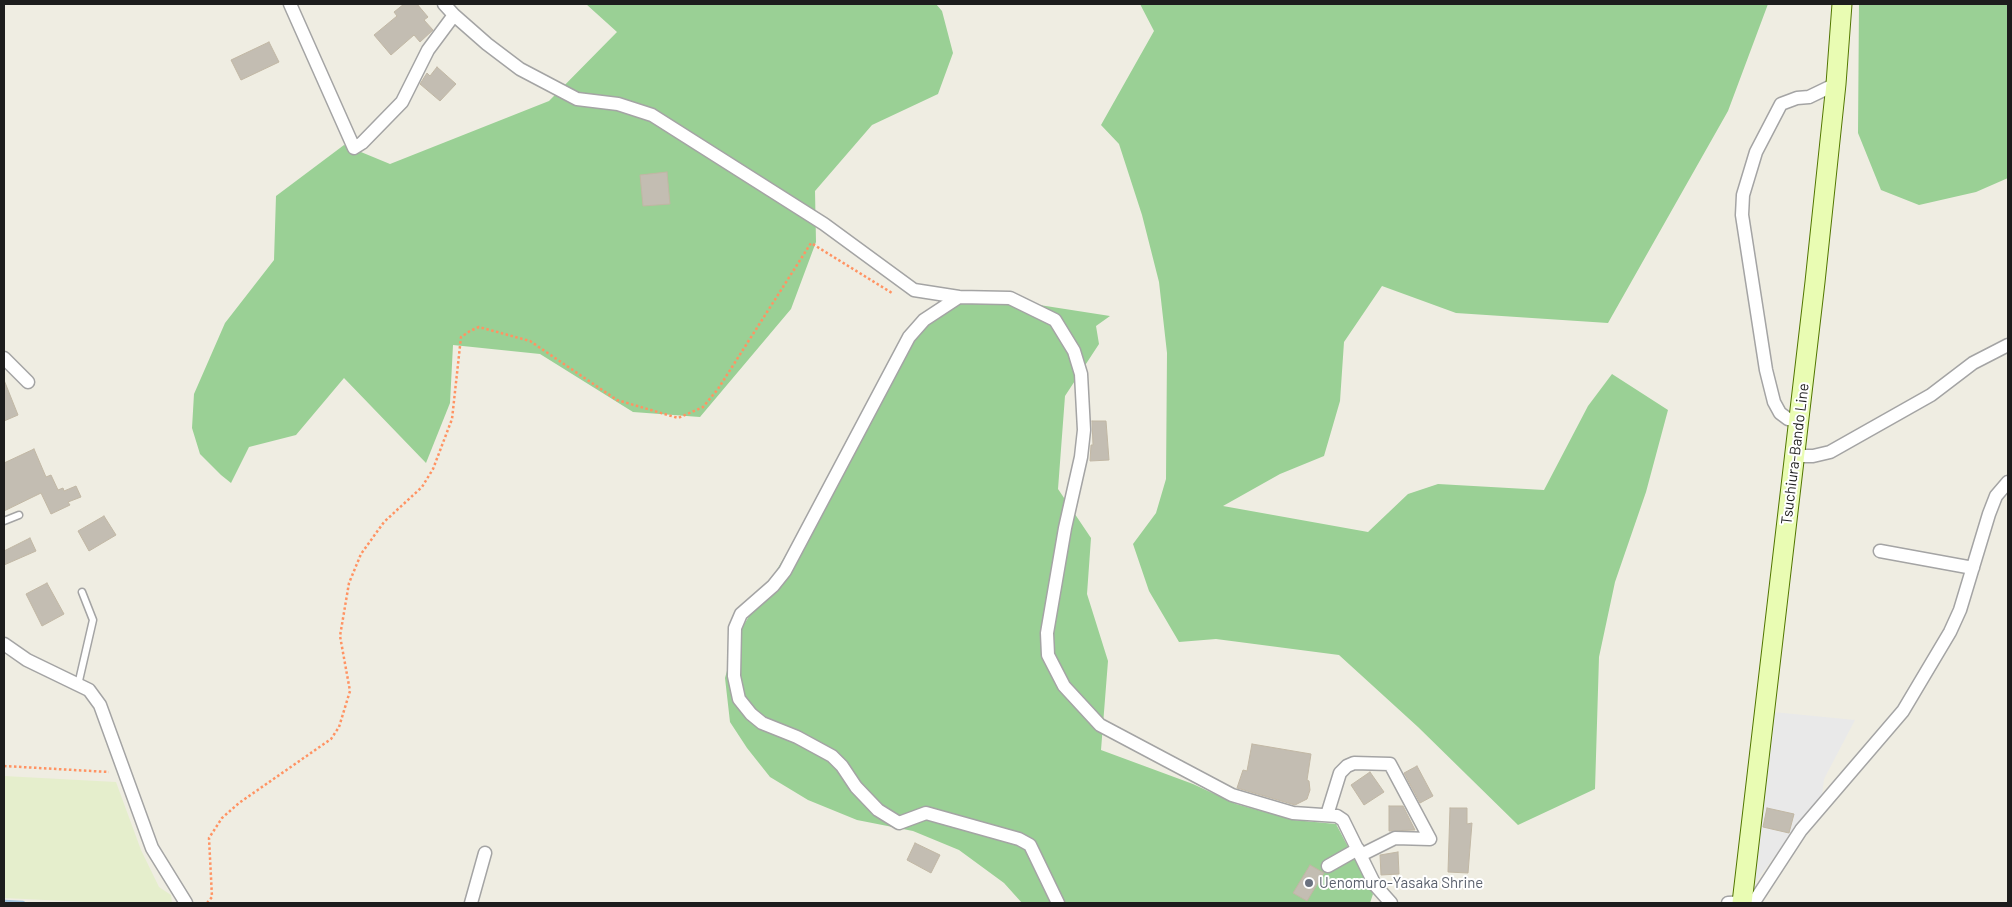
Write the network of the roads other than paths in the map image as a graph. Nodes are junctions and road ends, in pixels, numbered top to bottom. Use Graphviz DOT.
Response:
graph roads {
  1 [pos="290,4"];
  2 [pos="444,4"];
  3 [pos="1842,4"];
  4 [pos="454,15"];
  5 [pos="1836,84"];
  6 [pos="959,297"];
  7 [pos="2008,345"];
  8 [pos="4,358"];
  9 [pos="28,382"];
  10 [pos="1798,420"];
  11 [pos="1794,456"];
  12 [pos="2008,482"];
  13 [pos="19,516"];
  14 [pos="4,521"];
  15 [pos="1880,552"];
  16 [pos="1973,568"];
  17 [pos="82,592"];
  18 [pos="4,644"];
  19 [pos="78,685"];
  20 [pos="1327,815"];
  21 [pos="1360,852"];
  22 [pos="485,853"];
  23 [pos="1328,866"];
  24 [pos="187,902"];
  25 [pos="471,903"];
  26 [pos="1058,903"];
  27 [pos="1392,903"];
  28 [pos="1746,903"];
  1 -- 4 [label="street"];
  2 -- 4 [label="street"];
  3 -- 5 [label="main road, Tsuchiura-Bando Line"];
  4 -- 6 [label="street"];
  5 -- 10 [label="main road, Tsuchiura-Bando Line"];
  5 -- 10 [label="street"];
  6 -- 20 [label="street"];
  6 -- 26 [label="street"];
  7 -- 11 [label="street"];
  8 -- 9 [label="street"];
  10 -- 11 [label="main road, Tsuchiura-Bando Line"];
  11 -- 28 [label="main road, Tsuchiura-Bando Line"];
  12 -- 16 [label="street"];
  13 -- 14 [label="lane"];
  15 -- 16 [label="street"];
  16 -- 28 [label="street"];
  17 -- 19 [label="lane"];
  18 -- 19 [label="street"];
  19 -- 24 [label="street"];
  20 -- 21 [label="street"];
  20 -- 21 [label="street"];
  21 -- 23 [label="street"];
  21 -- 27 [label="street"];
  22 -- 25 [label="street"];
}
